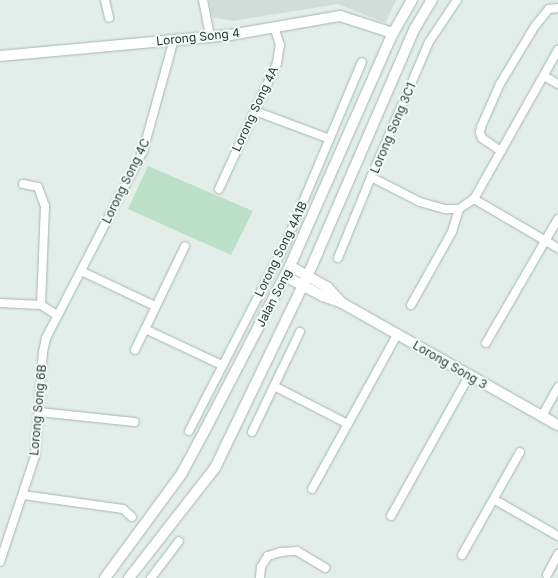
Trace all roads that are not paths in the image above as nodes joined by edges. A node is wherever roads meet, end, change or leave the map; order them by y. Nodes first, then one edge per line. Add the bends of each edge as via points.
1 (106, 0) edge
2 (203, 0) edge
3 (412, 0) edge
4 (432, 0) edge
5 (457, 0) edge
6 (558, 8) edge
7 (109, 18) dead end
8 (274, 26) junction
9 (393, 33) junction
10 (210, 36) junction
11 (174, 40) junction
12 (558, 50) edge
13 (0, 56) edge
14 (362, 62) dead end
15 (544, 76) junction
16 (558, 84) edge
17 (255, 111) junction
18 (330, 140) junction
19 (501, 151) junction
20 (371, 177) junction
21 (23, 184) dead end
22 (218, 189) dead end
23 (474, 199) junction
24 (458, 209) junction
25 (558, 219) edge
26 (546, 241) junction
27 (185, 246) dead end
28 (558, 248) edge
29 (338, 258) dead end
30 (290, 266) junction
31 (81, 272) junction
32 (285, 276) junction
33 (308, 276) junction
34 (303, 286) junction
35 (342, 302) junction
36 (0, 304) edge
37 (41, 305) junction
38 (411, 305) dead end
39 (155, 306) junction
40 (56, 315) junction
41 (145, 329) junction
42 (300, 332) dead end
43 (398, 334) junction
44 (486, 344) dead end
45 (135, 350) dead end
46 (222, 365) junction
47 (469, 376) junction
48 (274, 386) junction
49 (558, 387) edge
50 (39, 412) junction
51 (542, 416) junction
52 (134, 422) dead end
53 (348, 424) junction
54 (558, 425) edge
55 (190, 431) dead end
56 (252, 432) dead end
57 (520, 452) dead end
58 (312, 488) dead end
59 (23, 495) junction
60 (494, 500) junction
61 (391, 516) dead end
62 (132, 517) dead end
63 (558, 536) edge
64 (179, 541) dead end
65 (558, 554) edge
66 (462, 555) dead end
67 (0, 562) edge
68 (325, 568) dead end
69 (547, 575) dead end
70 (105, 578) edge
71 (129, 578) edge
72 (151, 578) edge
73 (260, 578) edge

1 - 7 street
2 - 10 street
3 - 9 main road, Jalan Song
4 - 33 main road, Jalan Song via 415,28
5 - 20 street, Lorong Song 3C1 via 429,42
6 - 19 street via 550,9 535,26 500,84 481,127 482,138
8 - 9 main road, Lorong Song 4 via 344,16
8 - 10 main road, Lorong Song 4
8 - 17 street, Lorong Song 4A via 280,52
9 - 30 main road, Jalan Song
10 - 11 main road, Lorong Song 4
11 - 13 main road, Lorong Song 4
11 - 31 street, Lorong Song 4C via 144,151
12 - 15 street
14 - 18 street, Lorong Song 4A1B
15 - 16 street
15 - 19 street
17 - 18 street
17 - 22 street, Lorong Song 4A
18 - 46 street, Lorong Song 4A1B via 287,240
19 - 23 street
20 - 24 street, Lorong Song 3C1 via 420,202
20 - 29 street
21 - 37 street via 38,187 45,206
23 - 24 street
23 - 26 street
24 - 38 street via 452,232
25 - 26 street
26 - 28 street
26 - 44 street
27 - 39 street
30 - 32 main road, Jalan Song
30 - 33 main road, Lorong Song 3
31 - 39 street
31 - 40 street, Lorong Song 4C
32 - 34 main road, Lorong Song 3
32 - 70 main road, Jalan Song via 182,473
33 - 34 main road, Jalan Song
33 - 35 main road, Lorong Song 3 via 328,287
34 - 35 main road, Lorong Song 3
34 - 71 main road, Jalan Song via 215,468
35 - 43 main road, Lorong Song 3
36 - 37 street
37 - 40 street
39 - 41 street
40 - 50 street, Lorong Song 6B via 43,352
41 - 45 street
41 - 46 street
42 - 48 street
43 - 47 main road, Lorong Song 3
43 - 53 street
46 - 55 street, Lorong Song 4A1B
47 - 51 main road, Lorong Song 3
47 - 61 street
48 - 53 street
48 - 56 street
49 - 51 street
50 - 52 street
50 - 59 street, Lorong Song 6B via 35,456
51 - 54 main road, Lorong Song 3
53 - 58 street
57 - 60 street
59 - 62 street via 123,509
59 - 67 street, Lorong Song 6B
60 - 63 street
60 - 66 street
64 - 72 street
65 - 69 street
68 - 73 street via 297,552 281,552 268,556 261,567

